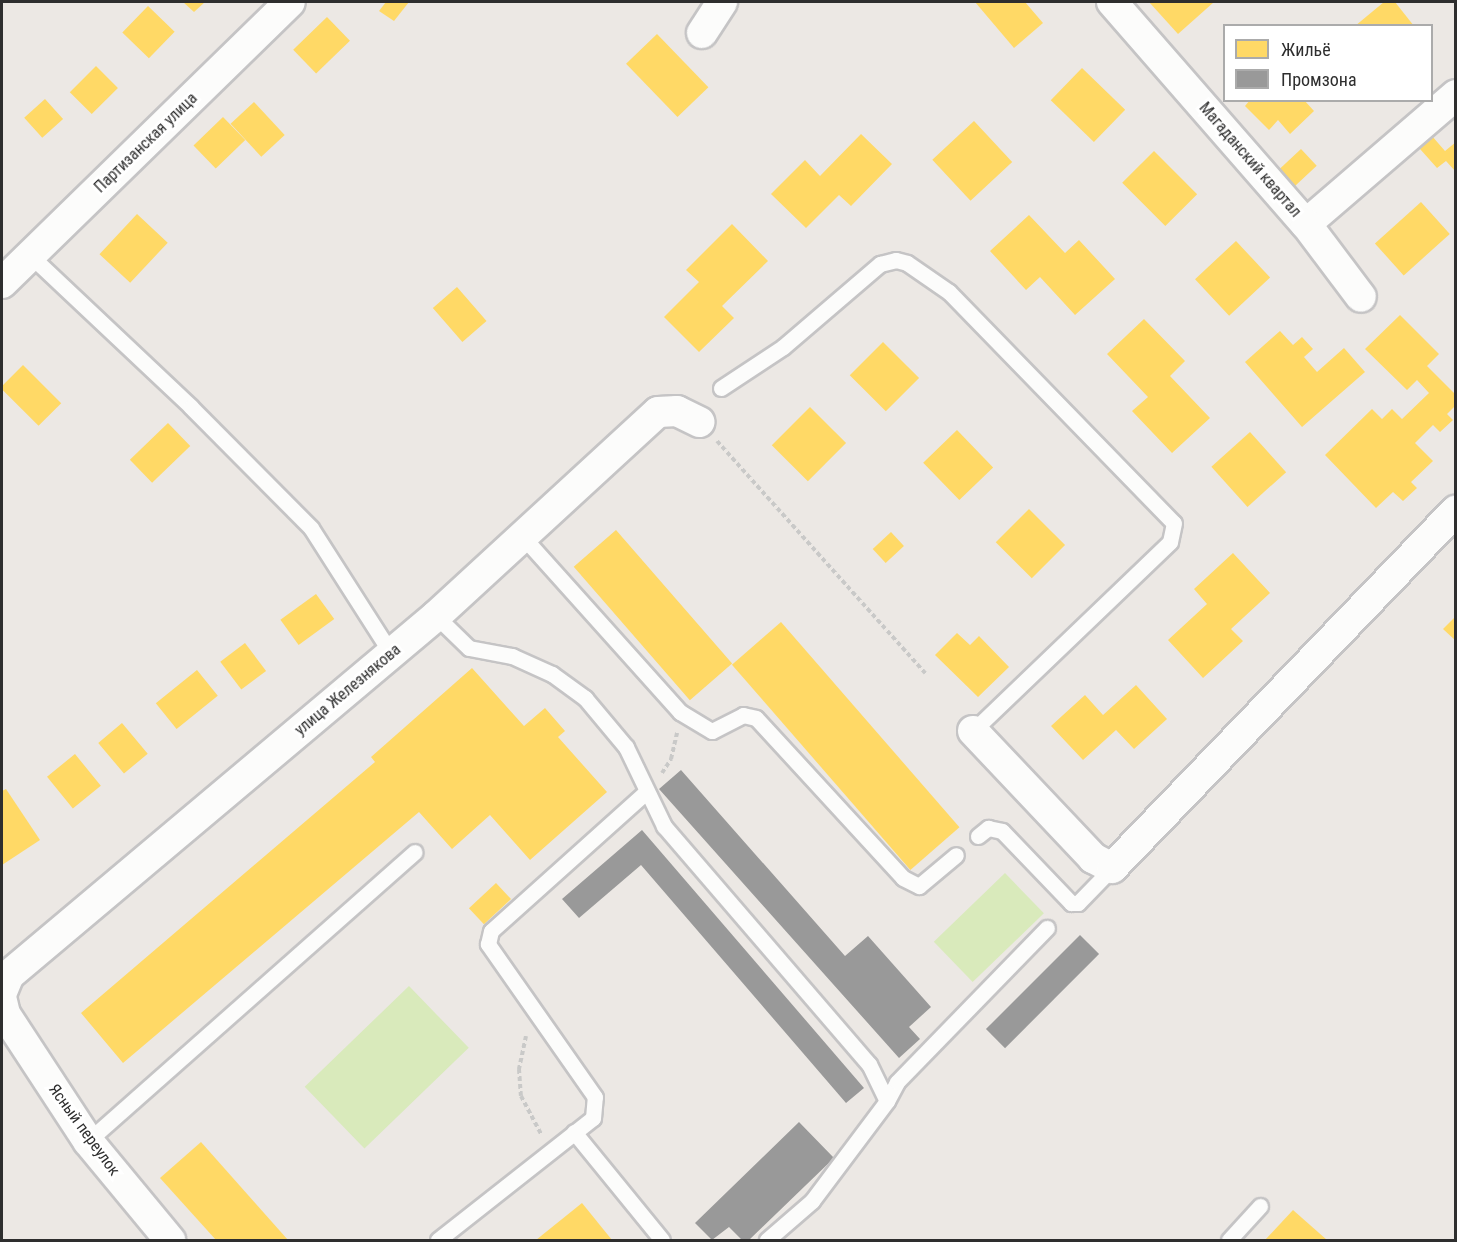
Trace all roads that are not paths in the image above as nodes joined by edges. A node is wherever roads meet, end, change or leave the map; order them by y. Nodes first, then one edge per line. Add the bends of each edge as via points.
1 (290, 2) edge
2 (722, 2) edge
3 (1112, 2) edge
4 (702, 33) dead end
5 (1455, 95) edge
6 (1306, 225) junction
7 (31, 256) junction
8 (2, 283) edge
9 (1361, 297) dead end
10 (721, 388) dead end
11 (700, 422) road end
12 (1455, 511) edge
13 (524, 538) junction
14 (436, 616) junction
15 (391, 653) junction
16 (973, 731) joint
17 (646, 792) junction
18 (978, 836) dead end
19 (415, 852) dead end
20 (956, 855) dead end
21 (1112, 868) junction
22 (1047, 928) dead end
23 (3, 1002) edge
24 (887, 1101) junction
25 (574, 1132) junction
26 (88, 1141) junction
27 (1260, 1206) dead end
28 (170, 1240) edge
29 (438, 1240) edge
30 (662, 1240) edge
31 (767, 1240) edge
32 (1229, 1240) edge

1 - 7 street, Партизанская улица
2 - 4 street
3 - 6 street, Магаданский квартал
5 - 6 street, Магаданский квартал
6 - 9 street
7 - 8 street, Партизанская улица
7 - 15 lane via 191,407 310,528
10 - 16 lane via 783,346 880,264 896,260 908,263 949,292 1174,522 1170,542
11 - 13 street, улица Железнякова via 678,411 658,412
12 - 21 street
13 - 14 street, улица Железнякова
13 - 20 lane via 692,723 712,731 747,714 756,718 913,885 926,882
14 - 15 street, улица Железнякова
14 - 17 lane via 470,648 512,656 552,674 585,698 626,747
15 - 23 street, улица Железнякова via 9,975
16 - 21 street via 1094,858
17 - 24 lane via 664,826 869,1064
17 - 25 lane via 491,931 488,944 595,1097 593,1118
18 - 21 lane via 988,828 1002,831 1071,903 1078,903
19 - 26 lane
22 - 24 lane via 897,1082
23 - 26 street, Ясный переулок
24 - 31 lane via 812,1201
25 - 29 lane
25 - 30 lane
26 - 28 street, Ясный переулок
27 - 32 lane

